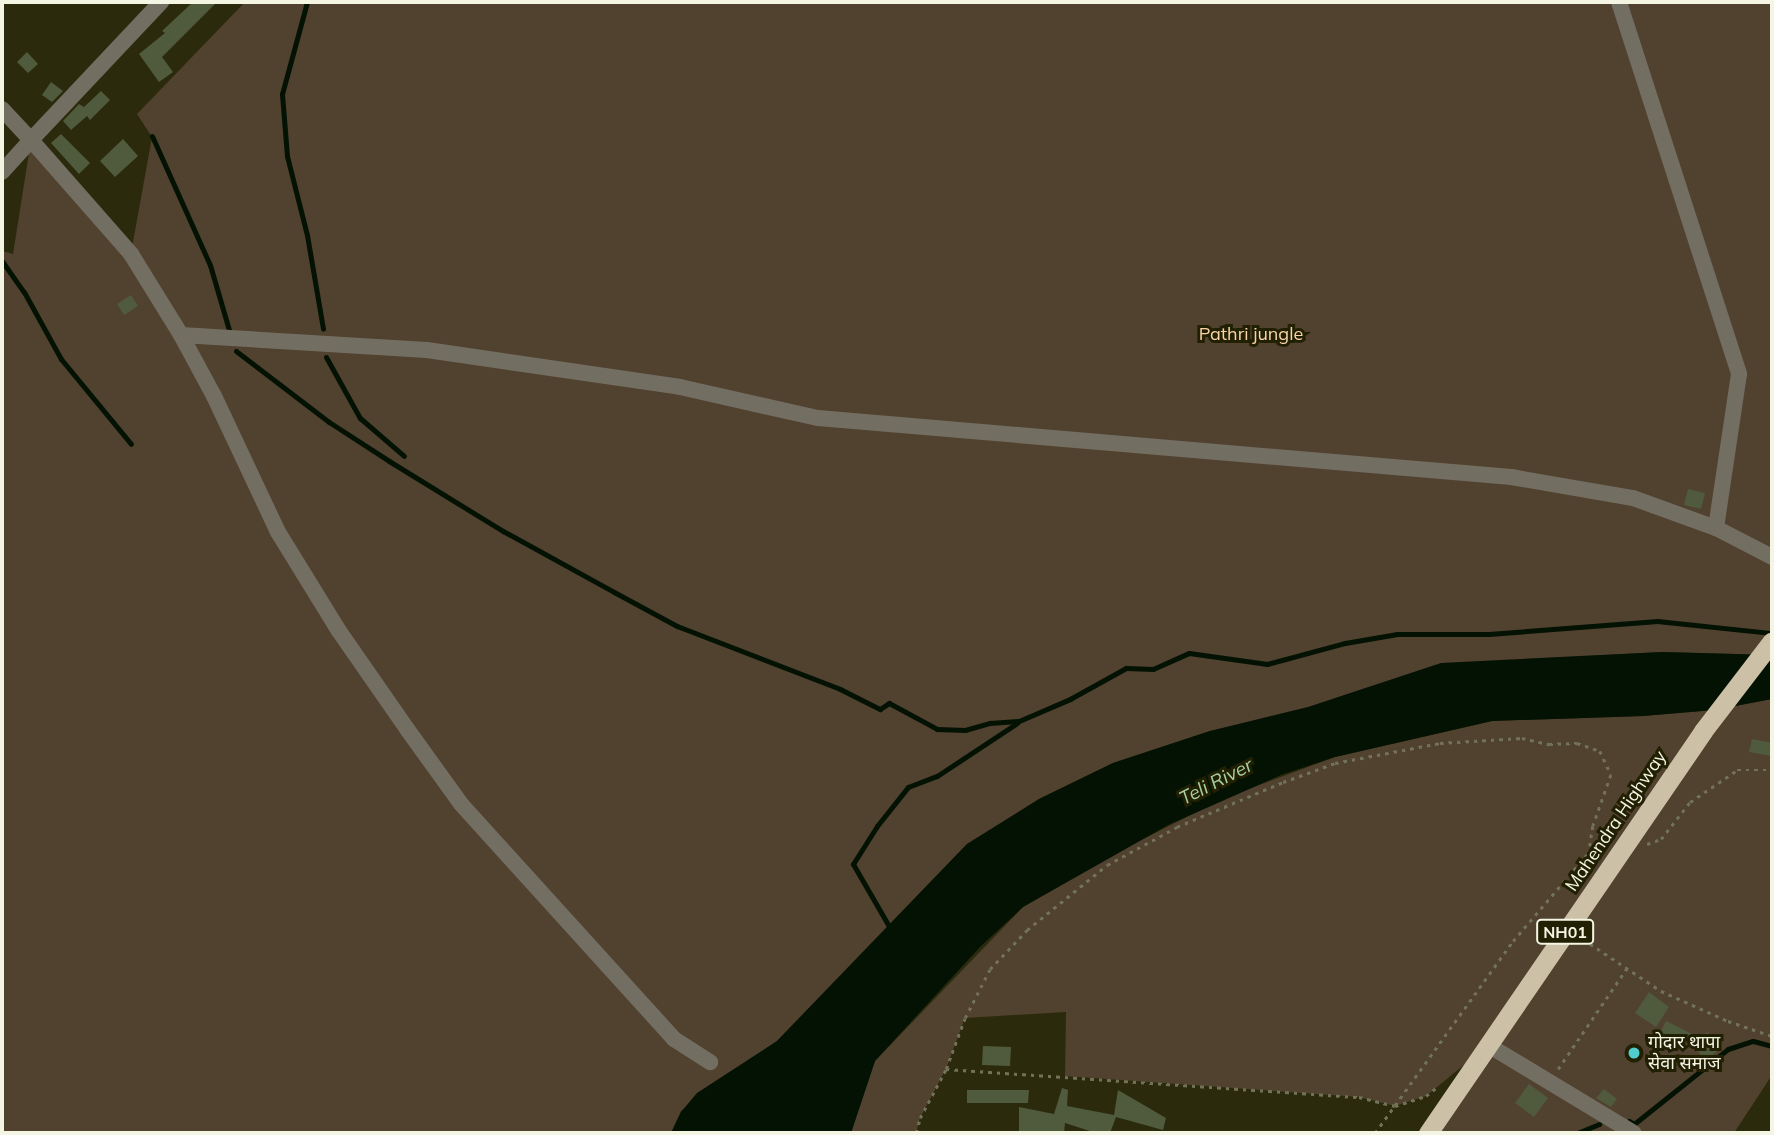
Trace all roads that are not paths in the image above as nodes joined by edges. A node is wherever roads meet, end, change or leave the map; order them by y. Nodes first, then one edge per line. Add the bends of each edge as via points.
1 (161, 2) edge
2 (1619, 2) edge
3 (2, 109) edge
4 (31, 140) junction
5 (2, 172) edge
6 (181, 335) junction
7 (1716, 528) junction
8 (1772, 557) edge
9 (1772, 641) edge
10 (1488, 1045) junction
11 (710, 1062) dead end
12 (1428, 1133) edge
13 (1634, 1133) edge

1 - 4 street
2 - 7 street via 1739,374
3 - 4 street
4 - 5 street
4 - 6 street via 131,254
6 - 7 street via 427,350 680,387 818,418 1511,477 1633,498
6 - 11 street via 278,531 339,631 422,751 461,804 674,1039
7 - 8 street
9 - 10 highway, Mahendra Highway / NH01 via 1703,731
10 - 12 highway, Mahendra Highway / NH01
10 - 13 street

